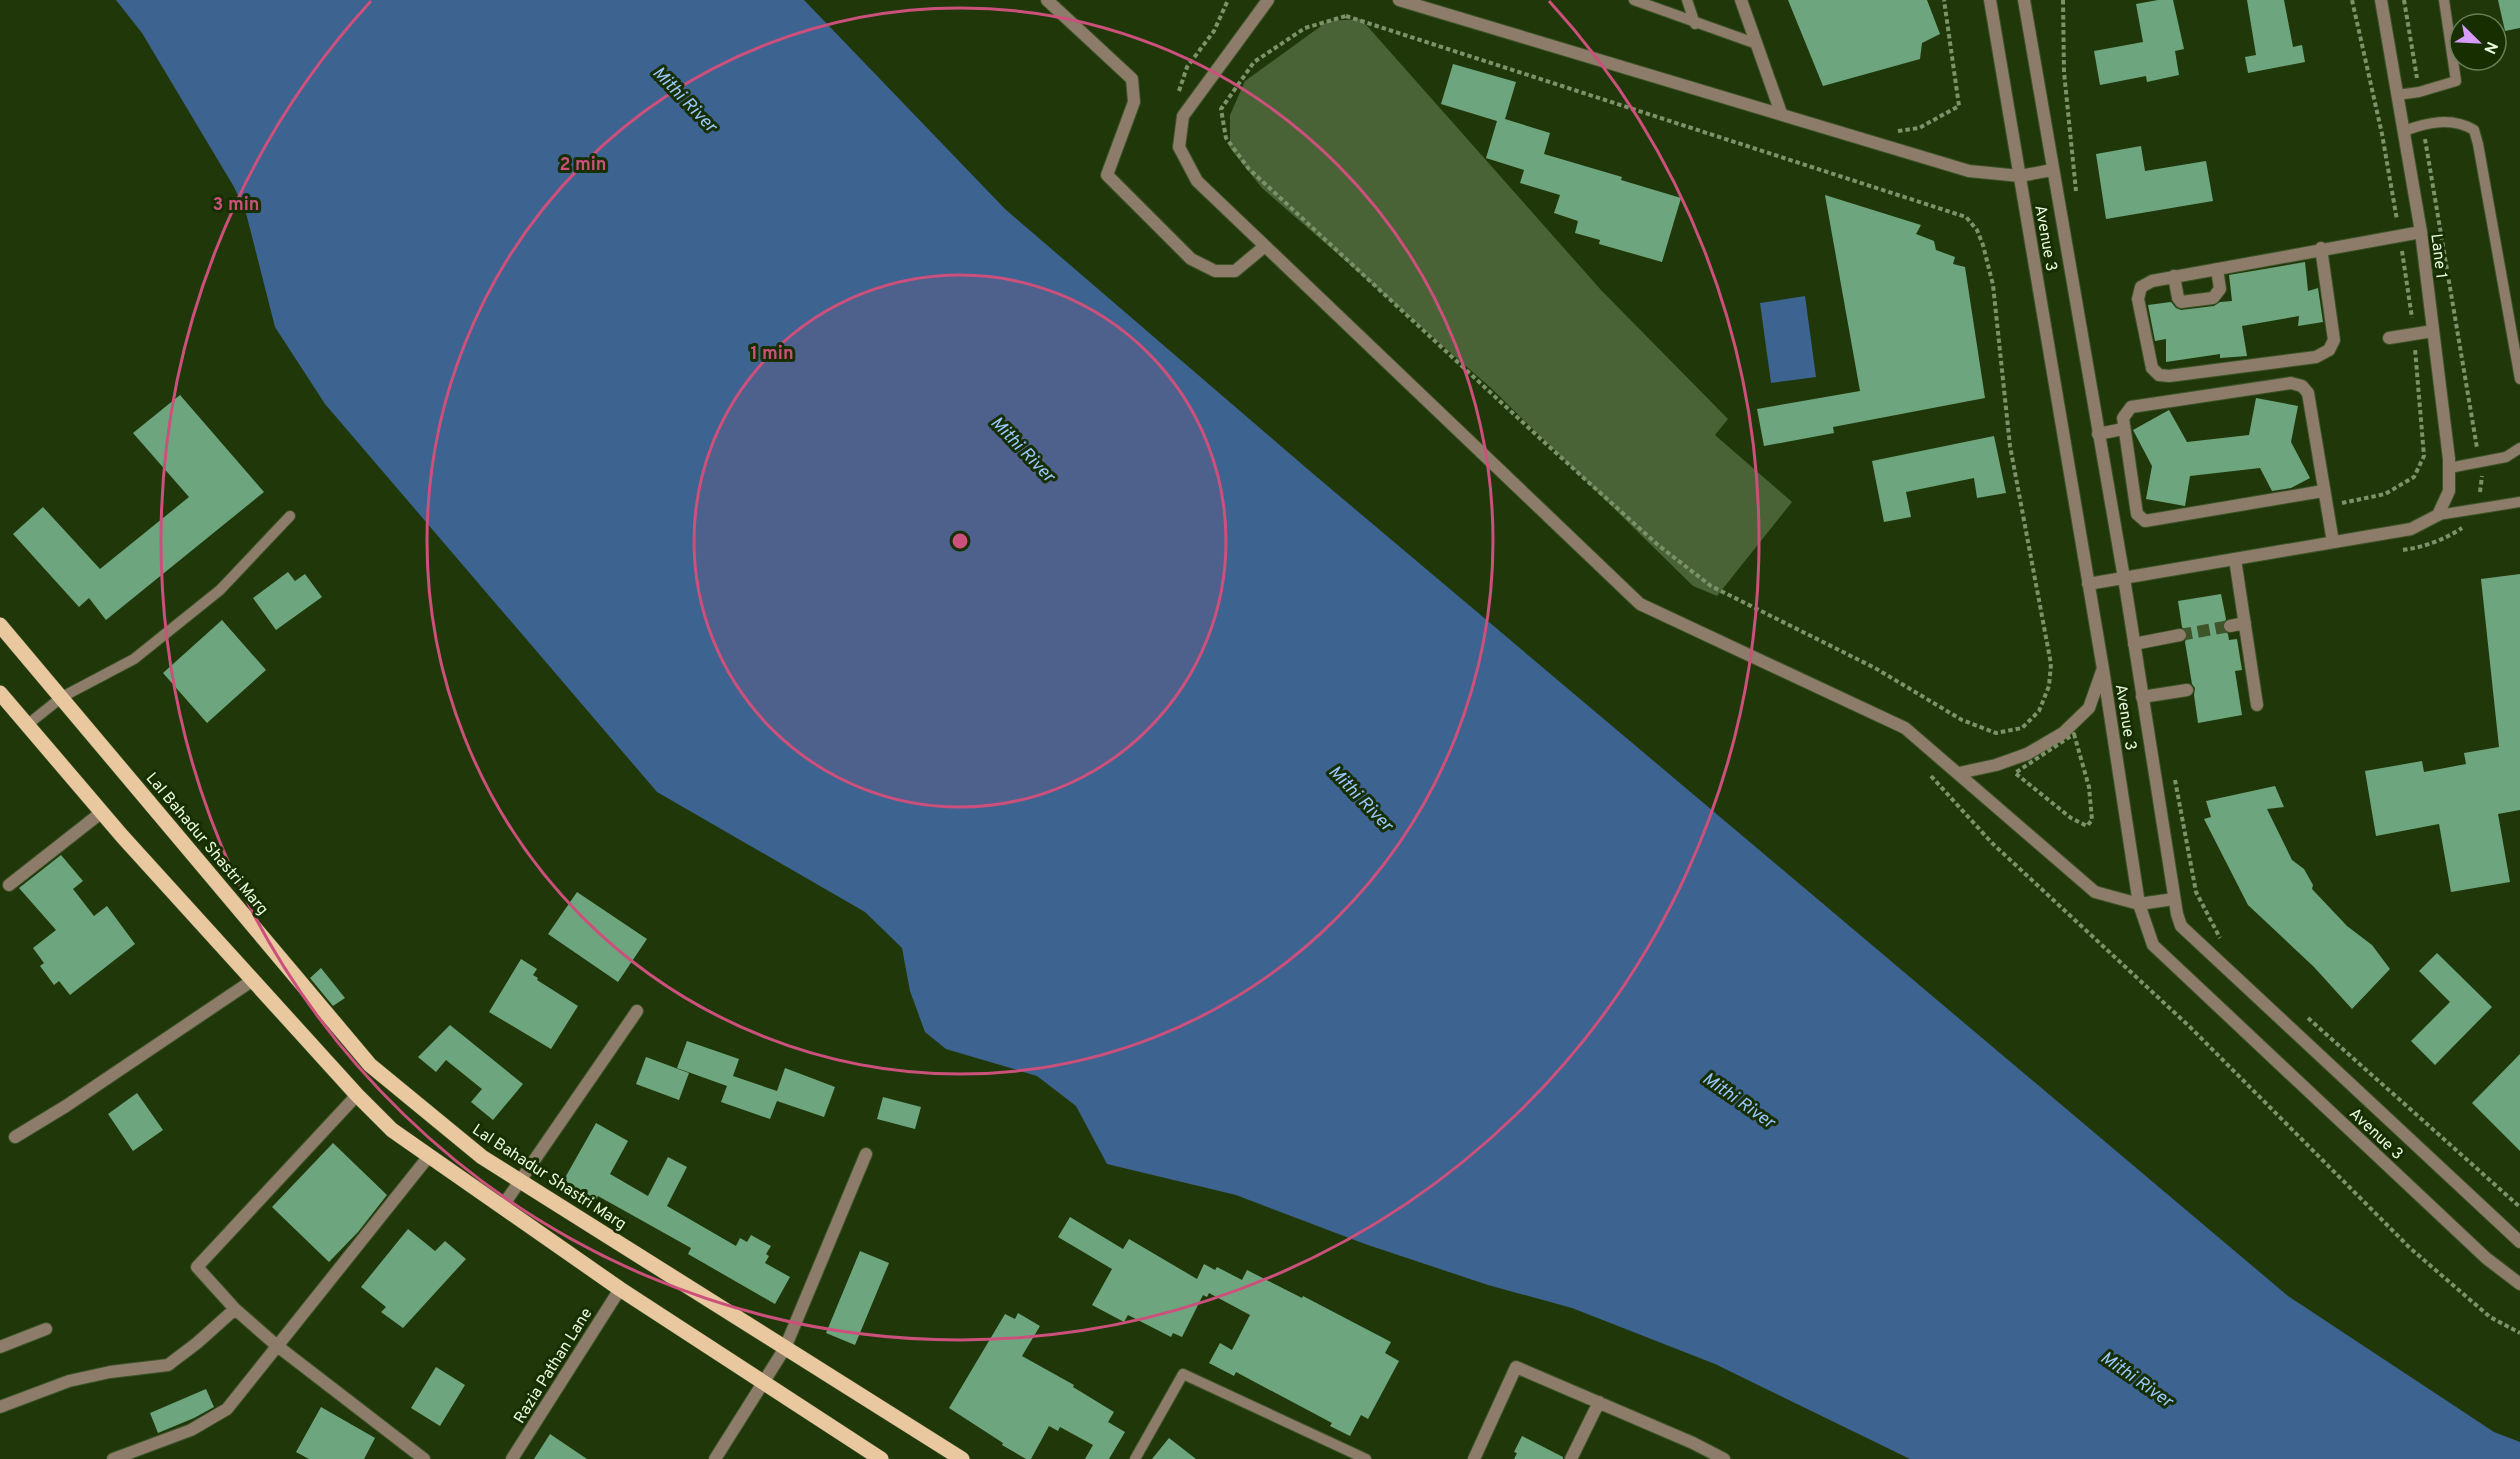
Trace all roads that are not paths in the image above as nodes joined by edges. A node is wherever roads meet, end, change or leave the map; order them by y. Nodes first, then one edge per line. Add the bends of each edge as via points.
1 (1047, 0) edge
2 (1268, 0) edge
3 (1399, 0) edge
4 (1634, 0) edge
5 (1687, 0) edge
6 (1741, 0) edge
7 (1990, 0) edge
8 (2024, 0) edge
9 (2381, 0) edge
10 (2444, 0) edge
11 (1695, 24) junction
12 (1756, 44) junction
13 (2397, 95) junction
14 (1781, 113) junction
15 (2404, 130) junction
16 (2052, 170) junction
17 (2020, 176) junction
18 (2421, 232) junction
19 (1265, 246) junction
20 (2321, 248) junction
21 (2217, 268) junction
22 (2174, 276) junction
23 (2433, 331) junction
24 (2389, 338) dead end
25 (2520, 379) edge
26 (2123, 429) junction
27 (2098, 434) junction
28 (2520, 448) edge
29 (2449, 468) junction
30 (2323, 491) junction
31 (2520, 502) edge
32 (2438, 515) junction
33 (290, 516) dead end
34 (2333, 542) junction
35 (2235, 559) junction
36 (2124, 578) junction
37 (2088, 584) junction
38 (2245, 623) junction
39 (0, 625) edge
40 (2230, 626) tunnel mouth
41 (2180, 635) tunnel mouth
42 (2134, 644) junction
43 (2103, 669) junction
44 (2187, 690) dead end
45 (0, 693) edge
46 (62, 697) junction
47 (2142, 697) junction
48 (2257, 705) dead end
49 (27, 725) junction
50 (1959, 773) junction
51 (102, 812) junction
52 (9, 885) dead end
53 (2174, 899) junction
54 (2139, 904) junction
55 (253, 980) junction
56 (637, 1011) dead end
57 (357, 1095) junction
58 (15, 1137) dead end
59 (866, 1154) dead end
60 (429, 1156) junction
61 (518, 1180) junction
62 (502, 1207) junction
63 (2520, 1242) edge
64 (2520, 1284) edge
65 (620, 1289) junction
66 (235, 1309) junction
67 (46, 1329) dead end
68 (276, 1345) junction
69 (0, 1347) edge
70 (785, 1348) junction
71 (762, 1382) junction
72 (1599, 1402) junction
73 (0, 1407) edge
74 (113, 1459) edge
75 (424, 1459) edge
76 (512, 1459) edge
77 (715, 1459) edge
78 (881, 1459) edge
79 (962, 1459) edge
80 (1135, 1459) edge
81 (1366, 1459) edge
82 (1474, 1459) edge
83 (1571, 1459) edge
84 (1724, 1459) edge

1 - 19 street via 1132,79 1134,102 1107,175 1191,259 1215,271 1234,271
2 - 19 street via 1183,117 1179,147 1197,181
3 - 14 street
4 - 11 lane
5 - 11 lane
6 - 12 street
7 - 17 street, Avenue 3
8 - 16 street, Avenue 3
9 - 13 street, Lane 1
10 - 13 lane via 2456,81
11 - 12 lane
12 - 14 street
13 - 15 street, Lane 1
14 - 17 street via 1969,171
15 - 18 street, Lane 1
15 - 25 lane via 2446,121 2474,130
16 - 17 street
16 - 27 street, Avenue 3
17 - 37 street, Avenue 3
18 - 20 street
18 - 23 street, Lane 1
19 - 50 street via 1640,604 1905,728
20 - 21 street
20 - 22 street via 2334,340 2328,350 2316,357 2159,375 2152,368 2138,299 2142,287
21 - 22 street
21 - 22 street via 2220,289 2213,298 2181,302
23 - 24 street
23 - 29 street, Lane 1
26 - 27 street
26 - 30 street via 2137,514 2145,521
26 - 30 street via 2122,418 2131,407 2291,383 2302,386 2308,393
27 - 36 street, Avenue 3
28 - 29 lane via 2506,457
29 - 32 street, Lane 1 via 2449,491
30 - 34 street
31 - 32 lane
32 - 34 street via 2411,529
33 - 46 lane via 220,590 143,652
34 - 35 street
35 - 36 street
35 - 38 street
36 - 37 street
36 - 42 street, Avenue 3
37 - 43 street, Avenue 3
38 - 40 street
38 - 48 street
39 - 46 main road, Lal Bahadur Shastri Marg
41 - 42 street
42 - 47 street, Avenue 3
43 - 50 street via 2089,708 2062,733 2027,754
43 - 54 street, Avenue 3
44 - 47 street
45 - 49 main road
46 - 49 lane
46 - 61 main road, Lal Bahadur Shastri Marg via 370,1065 483,1157
47 - 53 street, Avenue 3
49 - 51 main road
50 - 54 street via 2094,892
51 - 52 street
51 - 55 main road
53 - 54 street
53 - 63 street, Avenue 3 via 2181,926 2190,936
54 - 64 street, Avenue 3 via 2153,945 2486,1258
55 - 57 main road
55 - 58 street
56 - 61 street
57 - 60 main road via 392,1130
57 - 66 street via 197,1267
59 - 70 street
60 - 62 main road
60 - 68 street
61 - 62 street
61 - 70 main road, Lal Bahadur Shastri Marg
62 - 65 main road
65 - 71 main road
65 - 76 street, Razia Pathan Lane
66 - 68 street
66 - 73 street via 168,1365 69,1381
67 - 69 street
68 - 74 street via 227,1409 191,1430
68 - 75 street
70 - 71 street
70 - 79 main road, Lal Bahadur Shastri Marg
71 - 77 street
71 - 78 main road
72 - 82 street via 1515,1367
72 - 83 street
72 - 84 street
80 - 81 lane via 1183,1374

